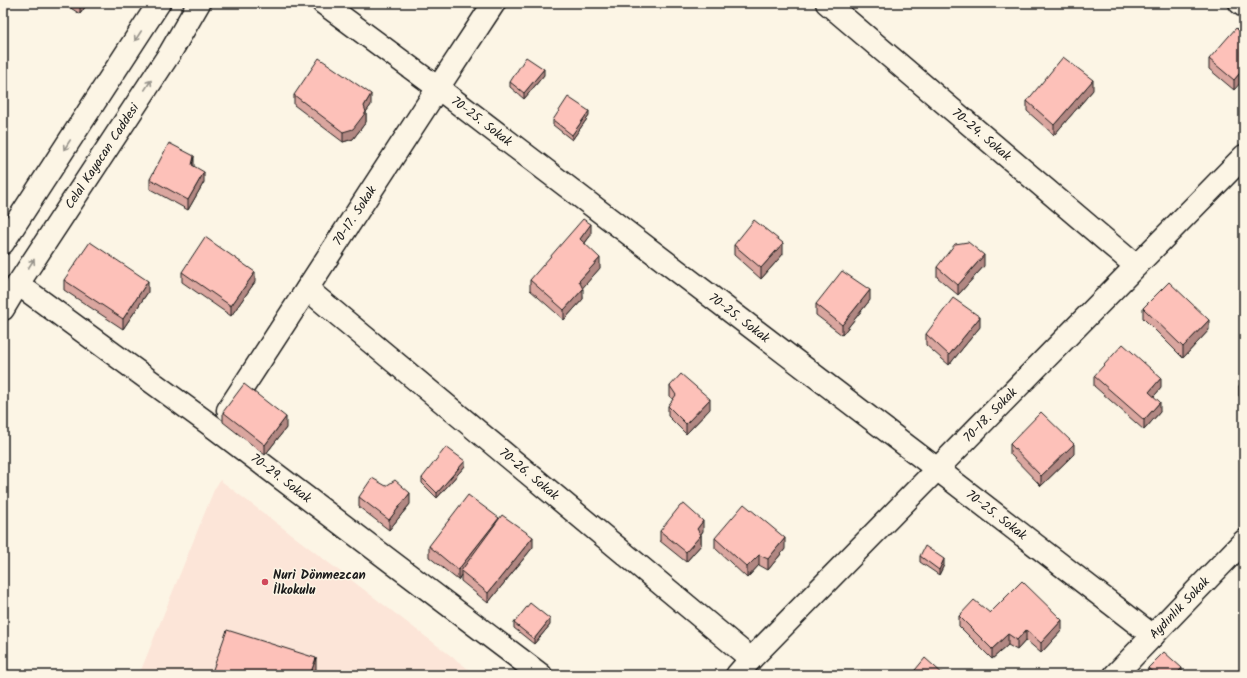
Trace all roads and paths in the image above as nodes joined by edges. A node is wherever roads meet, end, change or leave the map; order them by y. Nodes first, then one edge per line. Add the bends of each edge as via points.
1 (159, 3) edge
2 (199, 3) edge
3 (323, 3) edge
4 (494, 3) edge
5 (827, 3) edge
6 (1240, 3) edge
7 (1244, 6) edge
8 (438, 88) junction
9 (1244, 156) edge
10 (3, 243) edge
11 (1136, 266) junction
12 (18, 284) junction
13 (307, 289) junction
14 (3, 309) edge
15 (216, 429) junction
16 (937, 468) junction
17 (1244, 541) edge
18 (1153, 636) junction
19 (744, 667) edge
20 (541, 675) edge
21 (1115, 675) edge

1 -> 10 street
12 -> 2 street, Celal Kayacan Caddesi via 170,53
3 - 8 street, 70-25. Sokak
4 - 8 street, 70-17. Sokak
5 - 11 street, 70-24. Sokak
6 - 7 street
8 - 13 street, 70-17. Sokak
8 - 16 street, 70-25. Sokak
9 - 11 street, 70-18. Sokak
11 - 16 street, 70-18. Sokak
12 - 14 street, Celal Kayacan Caddesi
12 - 15 street, 70-29. Sokak
13 - 15 street, 70-17. Sokak
13 - 19 street, 70-26. Sokak
15 - 20 street, 70-29. Sokak
16 - 18 street, 70-25. Sokak
16 - 19 street, 70-18. Sokak
17 - 18 street, Aydınlık Sokak
18 - 21 street, Aydınlık Sokak

